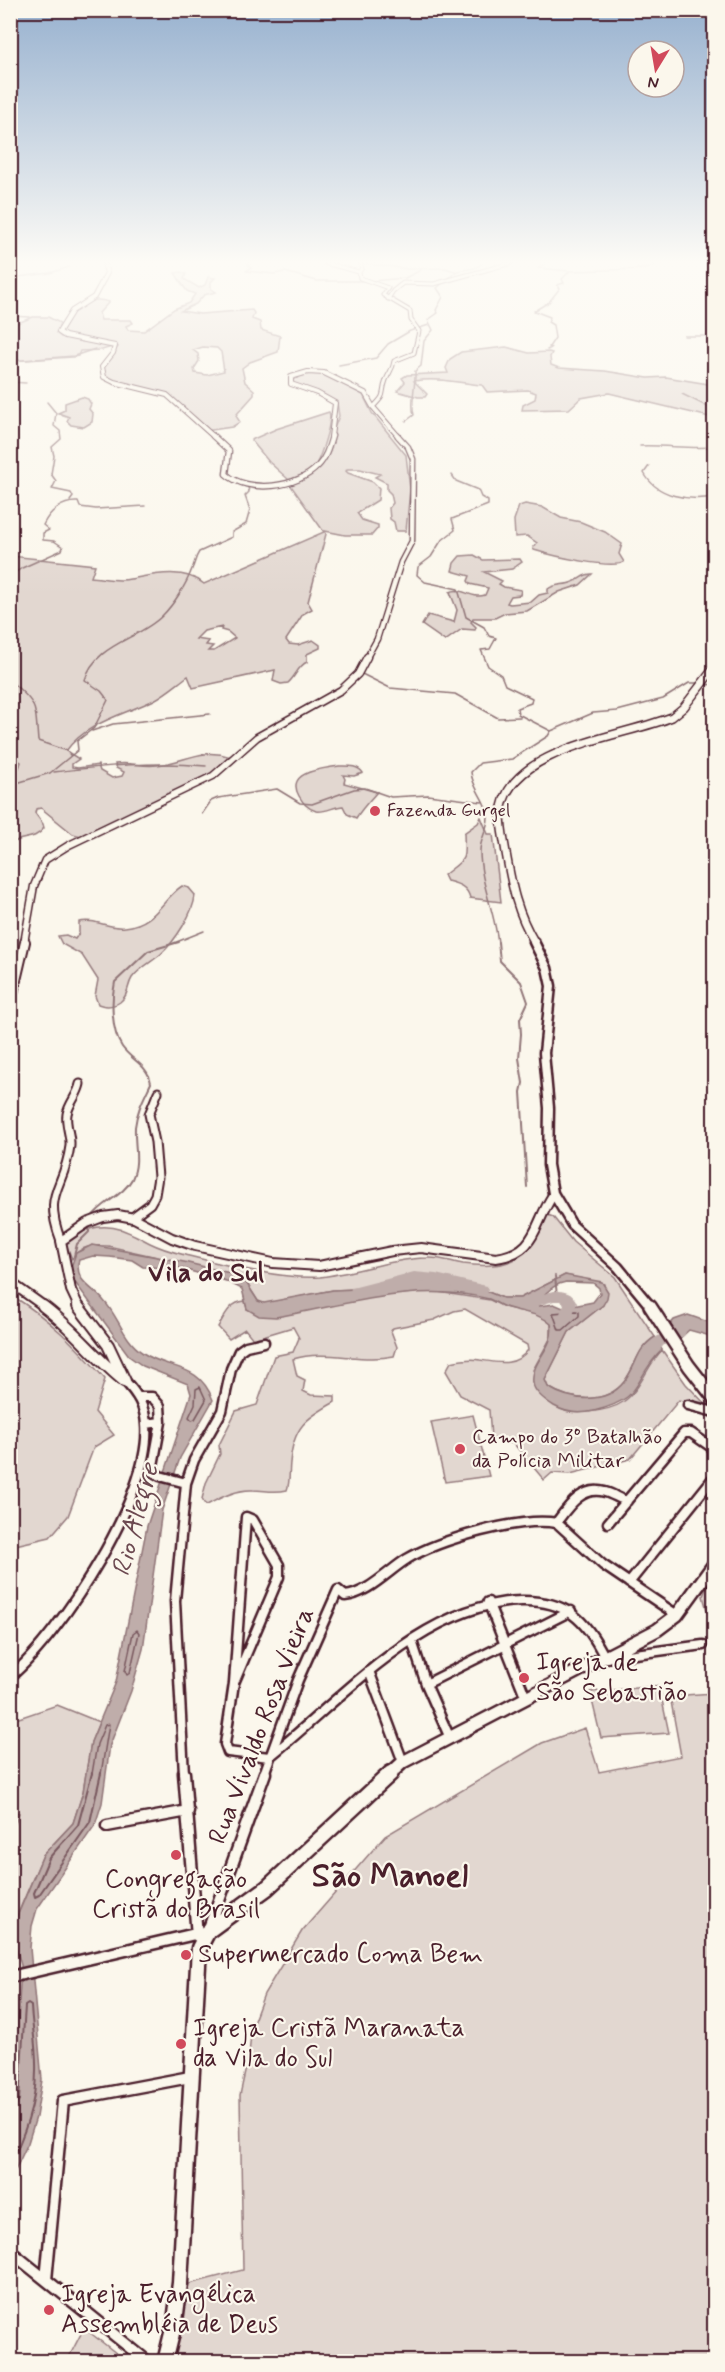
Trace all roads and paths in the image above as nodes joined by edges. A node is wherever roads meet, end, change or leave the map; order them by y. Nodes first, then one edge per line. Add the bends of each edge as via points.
1 (102, 374) edge
2 (304, 374) edge
3 (326, 374) edge
4 (390, 374) edge
5 (373, 407) junction
6 (714, 668) edge
7 (10, 1006) edge
8 (10, 1044) edge
9 (80, 1084) dead end
10 (10, 1089) edge
11 (158, 1092) dead end
12 (553, 1195) junction
13 (131, 1218) junction
14 (61, 1241) junction
15 (10, 1282) edge
16 (264, 1342) dead end
17 (124, 1381) junction
18 (140, 1397) junction
19 (714, 1398) edge
20 (688, 1405) dead end
21 (714, 1412) edge
22 (161, 1422) junction
23 (146, 1425) junction
24 (714, 1449) edge
25 (714, 1477) edge
26 (182, 1482) junction
27 (627, 1501) junction
28 (556, 1523) junction
29 (608, 1523) dead end
30 (714, 1564) edge
31 (629, 1583) junction
32 (488, 1602) junction
33 (571, 1611) junction
34 (677, 1615) junction
35 (412, 1641) junction
36 (503, 1645) junction
37 (703, 1645) dead end
38 (605, 1658) junction
39 (369, 1671) junction
40 (10, 1677) edge
41 (234, 1683) junction
42 (426, 1684) junction
43 (526, 1698) junction
44 (449, 1736) junction
45 (269, 1758) junction
46 (403, 1762) junction
47 (188, 1811) junction
48 (107, 1826) dead end
49 (202, 1932) junction
50 (15, 1976) edge
51 (190, 2077) junction
52 (10, 2251) edge
53 (46, 2280) junction
54 (148, 2361) edge
55 (165, 2361) edge

1 - 2 street via 114,382 160,392 182,406 229,451 226,474 232,480 259,486 297,479 315,470 329,450 336,404 289,381
3 - 5 street via 365,393
4 - 5 street via 384,396
5 - 7 street via 413,459 413,518 412,541 400,562 377,639 363,665 341,690 257,737 222,770 45,860 34,886
6 - 12 main road via 672,717 543,759 520,774 505,792 501,815 517,908 550,977 552,994 543,1042 549,1115 547,1158
8 - 10 street
9 - 14 street via 68,1110 70,1144 50,1209
11 - 13 street via 149,1114 158,1177 155,1195 150,1204
12 - 13 street via 543,1207 531,1241 524,1248 488,1258 414,1248 327,1265 296,1265 179,1241
12 - 19 main road via 579,1233 638,1288 678,1353
13 - 14 street via 101,1218
14 - 17 street via 78,1306 108,1344
15 - 17 street via 66,1323
16 - 26 street via 239,1351 222,1411
17 - 18 street
18 - 22 street via 159,1400
18 - 23 street
20 - 21 street
22 - 23 street
22 - 26 street via 151,1466 154,1473
23 - 40 street via 143,1458 118,1528 91,1576
24 - 27 street via 688,1432 673,1444
25 - 31 street
26 - 47 street via 175,1601
27 - 28 street via 603,1491 591,1491 573,1502
27 - 29 street
28 - 31 street via 578,1545
28 - 45 street, Rua Vivaldo Rosa Vieira via 518,1524 443,1543 413,1557 355,1595 345,1596 338,1590
30 - 34 main road
31 - 34 street
32 - 33 street via 524,1599
32 - 35 street via 453,1616
32 - 36 street
33 - 36 street
33 - 38 street via 585,1624
34 - 38 main road
35 - 39 street
35 - 42 street
36 - 42 street
36 - 43 street
37 - 38 street
38 - 43 main road
39 - 45 street
39 - 46 street
41 - 41 street via 246,1517 253,1520 280,1572
41 - 45 street via 225,1748 232,1753
42 - 44 street
43 - 44 main road
44 - 46 main road
45 - 49 street, Rua Vivaldo Rosa Vieira
46 - 49 main road via 267,1888
47 - 48 street
47 - 49 street
49 - 50 street
49 - 51 main road
51 - 53 street via 63,2101
51 - 55 main road via 181,2272 176,2321
52 - 53 street
53 - 54 street

